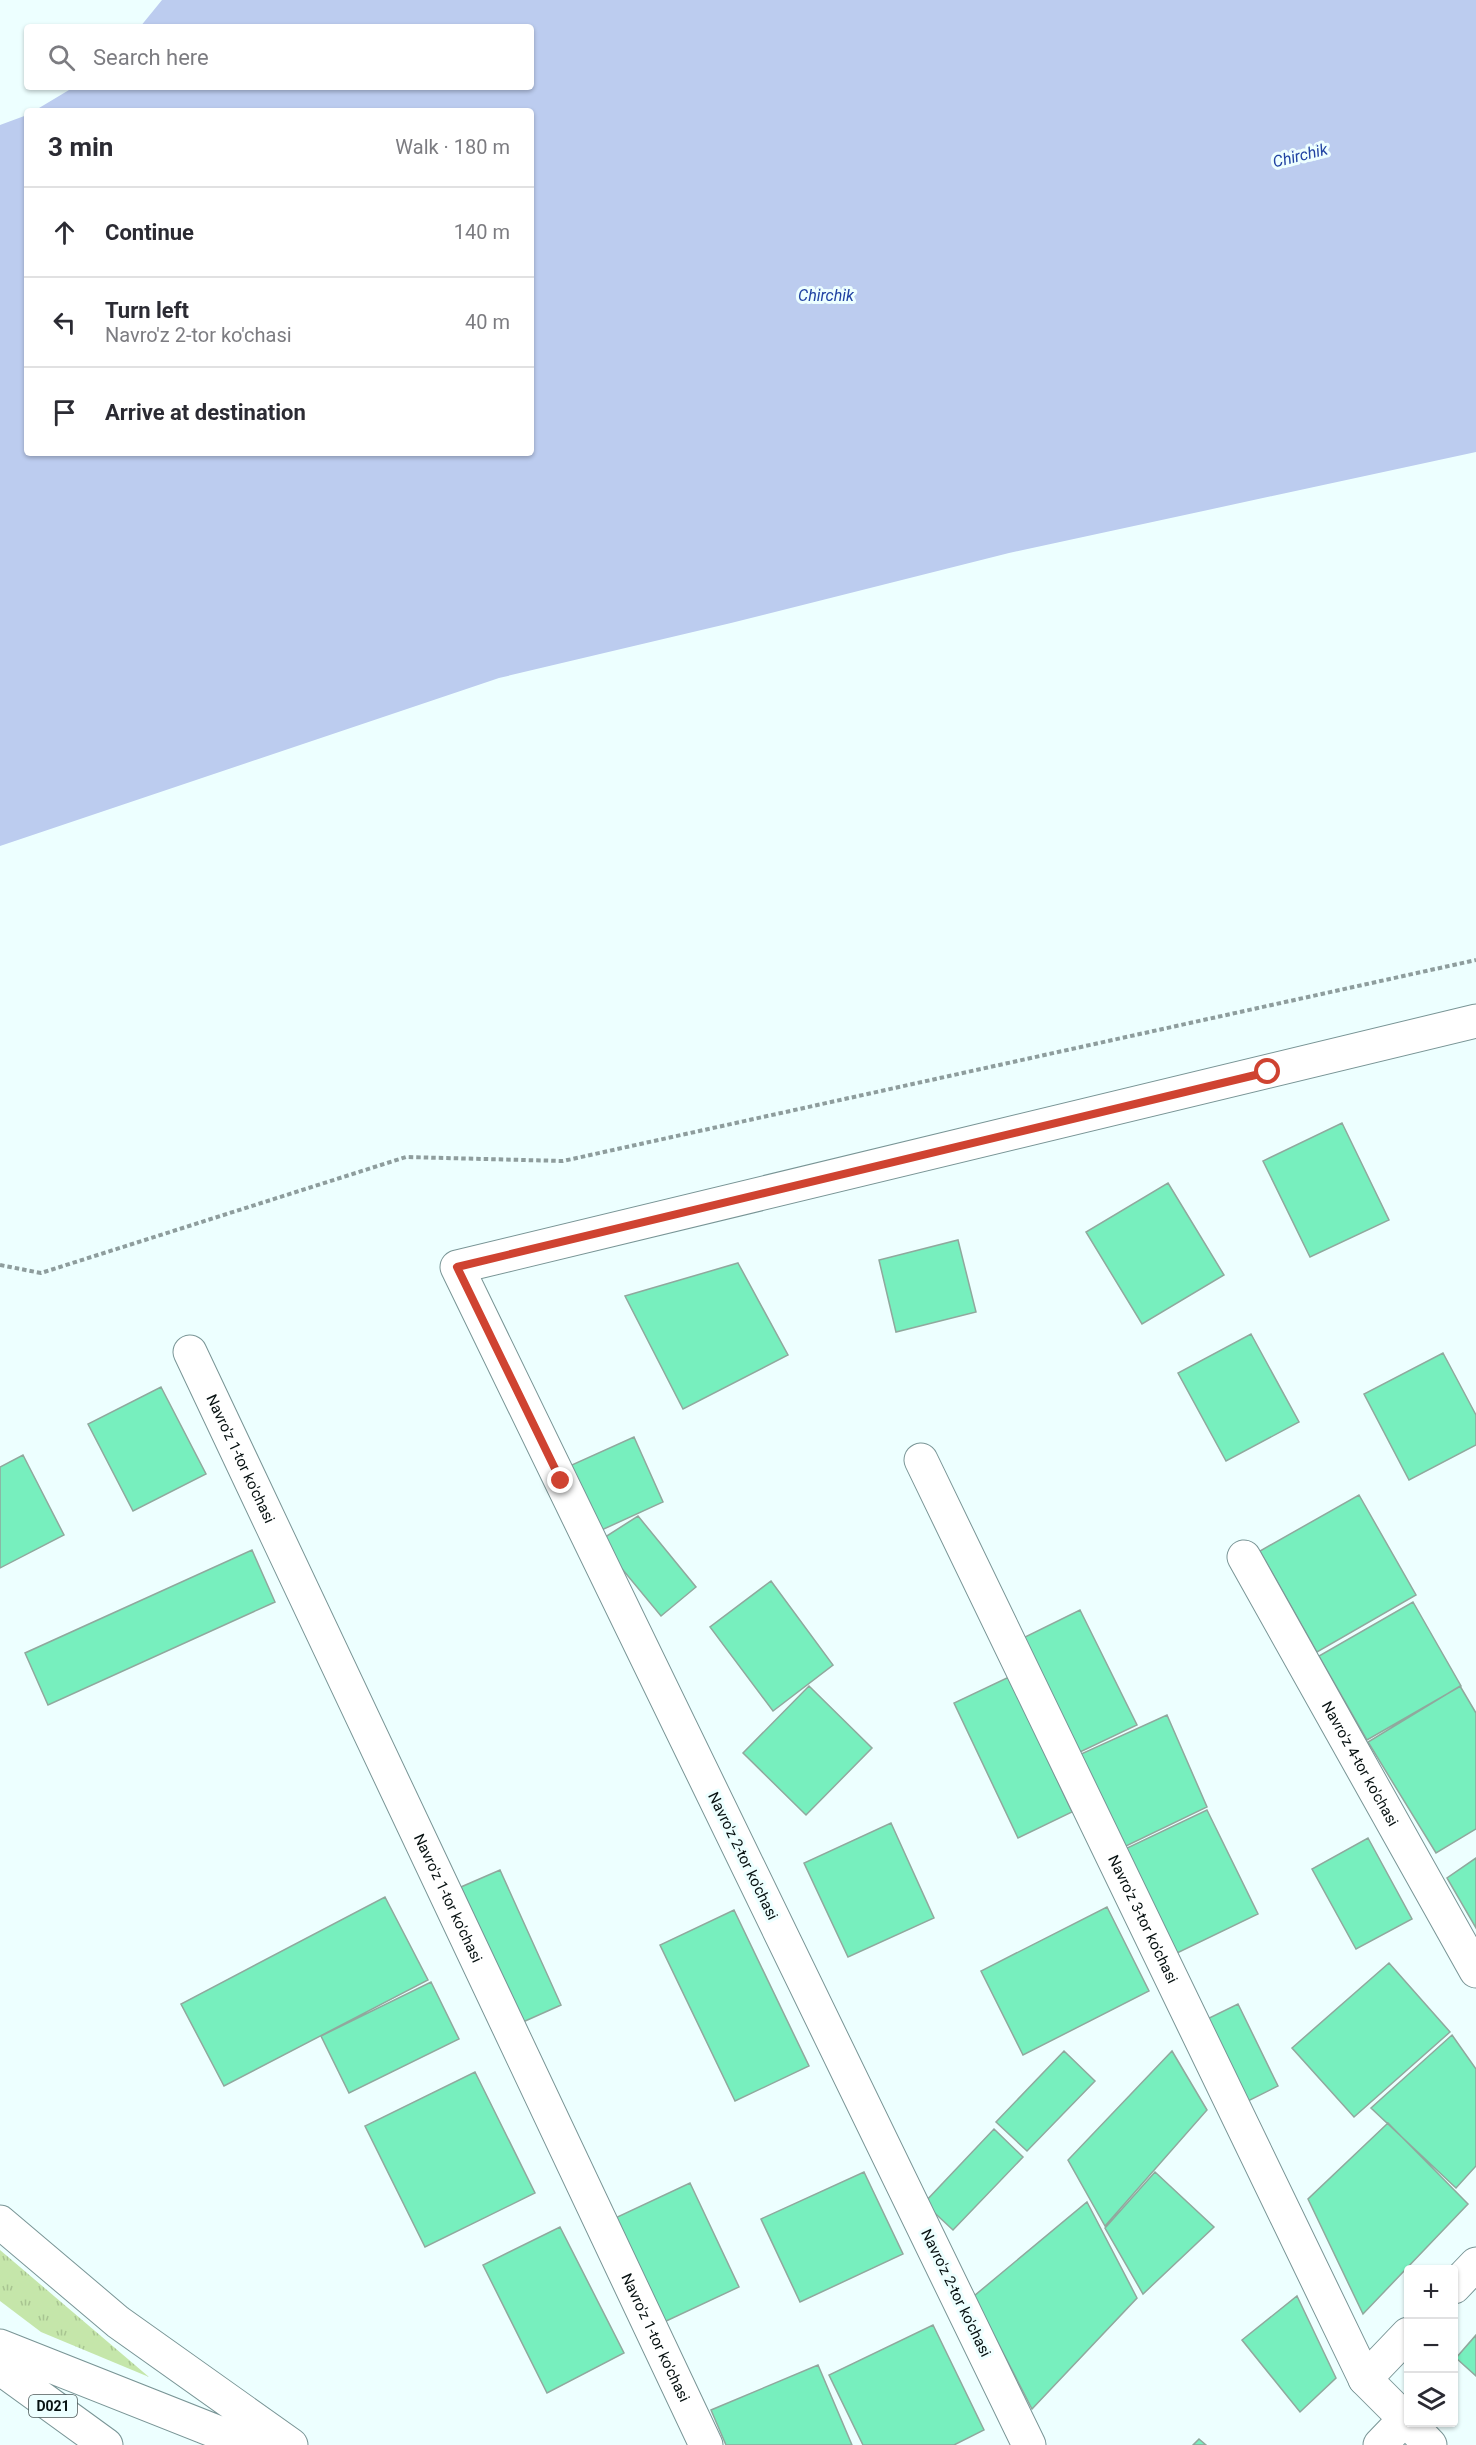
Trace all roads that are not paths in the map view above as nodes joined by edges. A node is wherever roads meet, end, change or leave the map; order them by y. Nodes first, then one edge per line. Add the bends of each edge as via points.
1 (1476, 1021) edge
2 (190, 1352) dead end
3 (921, 1460) dead end
4 (1244, 1557) dead end
5 (1476, 1971) edge
6 (0, 2222) edge
7 (1476, 2264) edge
8 (1458, 2283) edge
9 (1404, 2338) edge
10 (0, 2346) edge
11 (0, 2368) edge
12 (1365, 2379) junction
13 (1404, 2418) edge
14 (1404, 2420) edge
15 (1413, 2427) edge
16 (106, 2445) edge
17 (250, 2445) edge
18 (291, 2445) edge
19 (706, 2445) edge
20 (1029, 2445) edge
21 (1380, 2445) edge
22 (1430, 2445) edge

1 - 20 main road, Navro'z 2-tor ko'chasi via 457,1267
2 - 19 main road, Navro'z 1-tor ko'chasi
3 - 12 main road, Navro'z 3-tor ko'chasi
4 - 5 main road, Navro'z 4-tor ko'chasi
6 - 18 main road via 118,2322
7 - 8 main road
9 - 12 main road
10 - 17 main road
11 - 16 main road, D021
12 - 13 main road, Navro'z 3-tor ko'chasi
14 - 21 main road
15 - 22 main road

